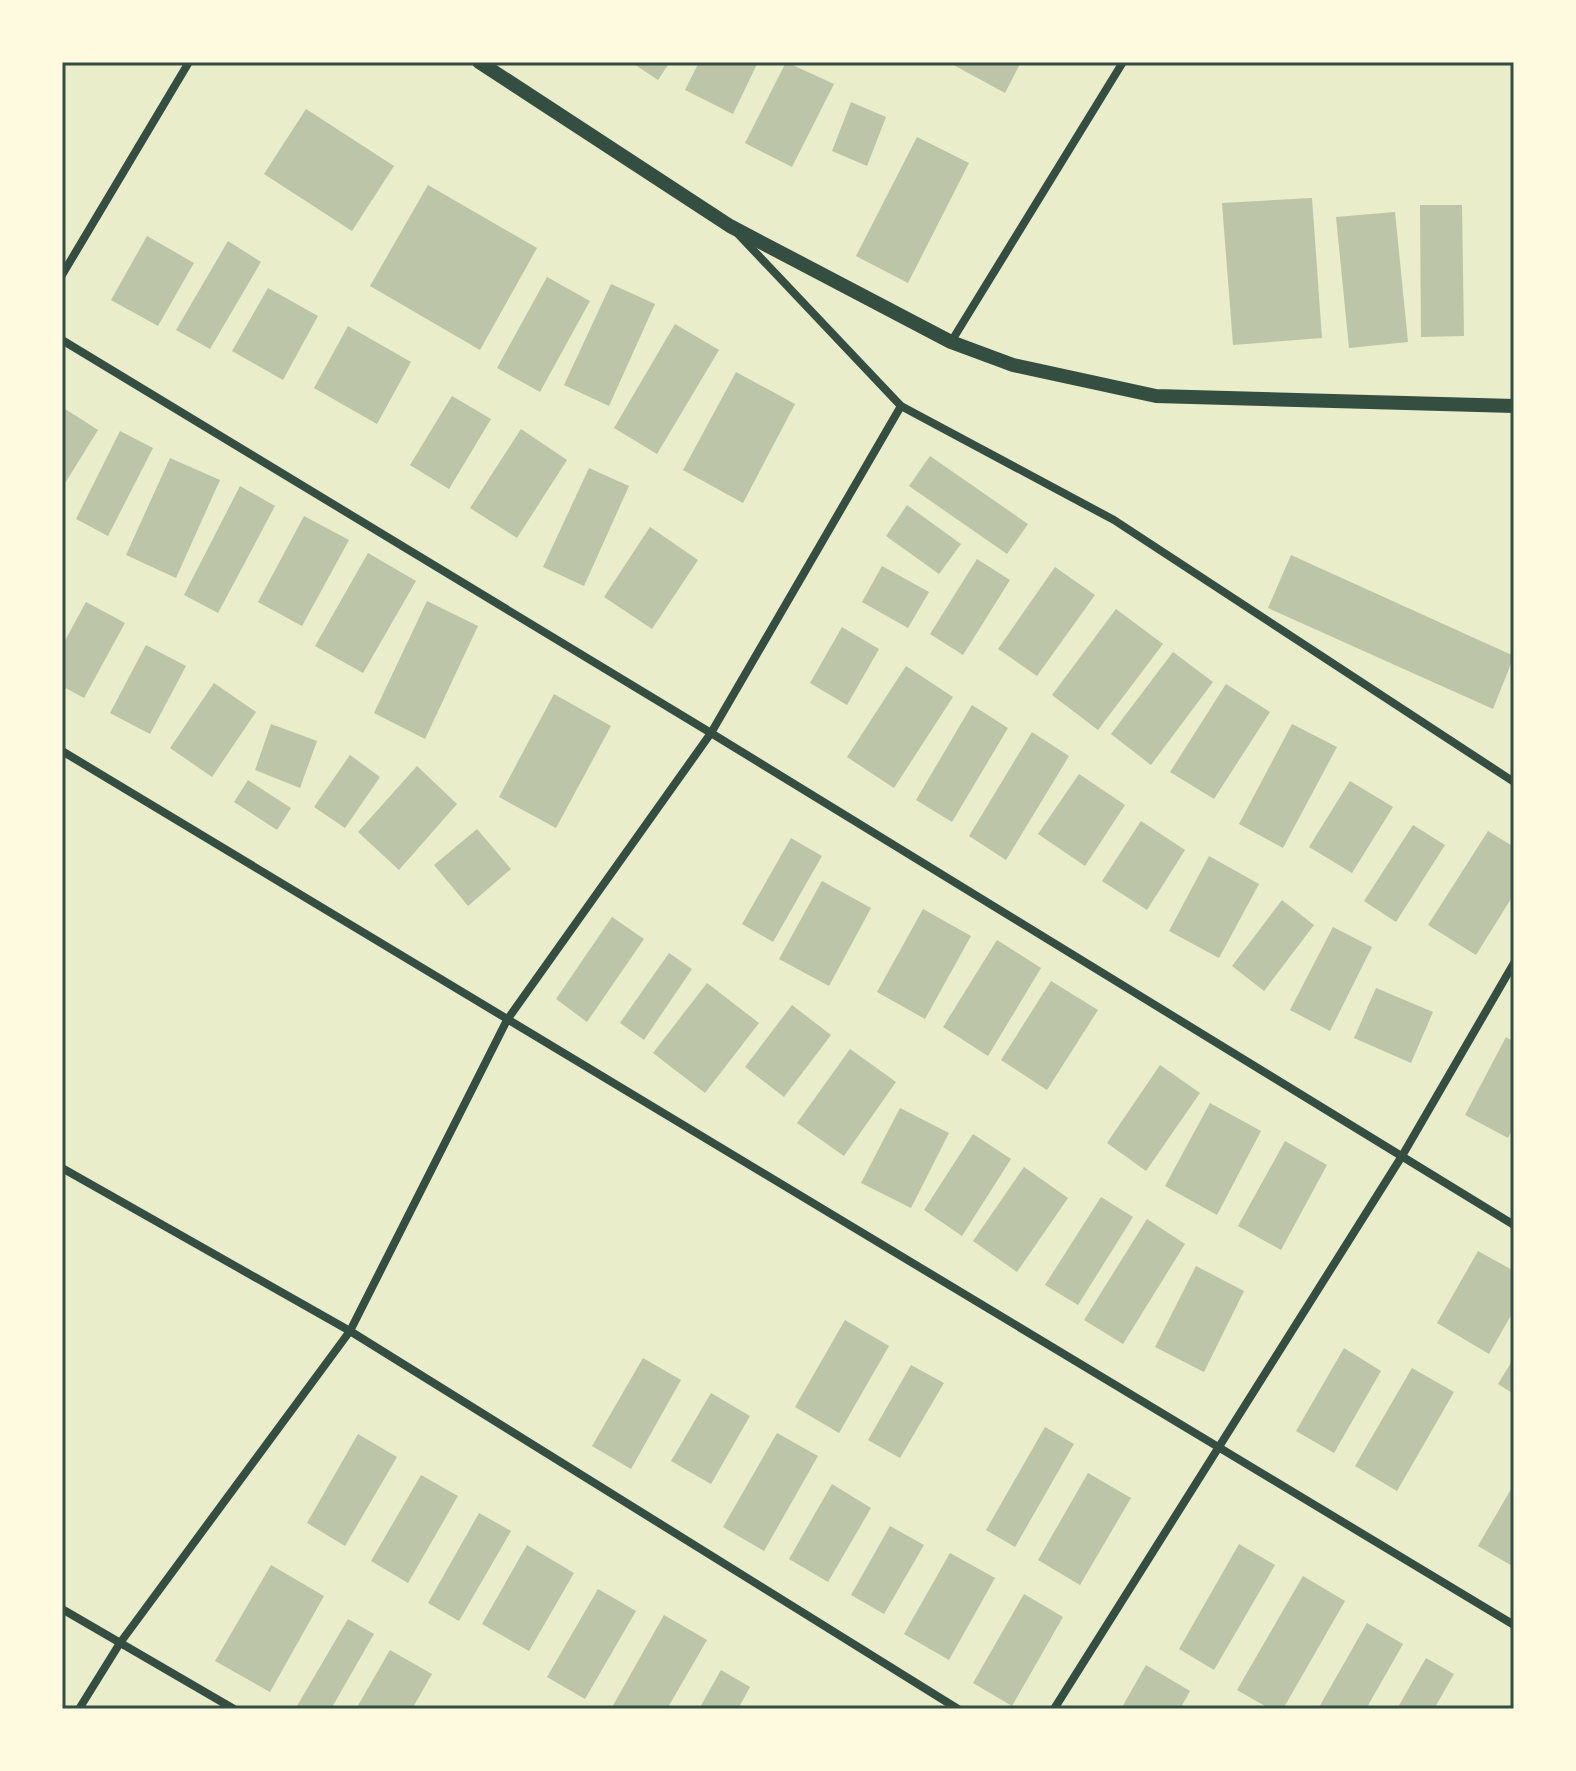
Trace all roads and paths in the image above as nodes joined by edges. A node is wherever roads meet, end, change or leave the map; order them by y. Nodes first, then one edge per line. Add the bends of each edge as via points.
1 (189, 62) edge
2 (479, 62) edge
3 (1123, 62) edge
4 (730, 226) junction
5 (62, 275) edge
6 (62, 340) edge
7 (951, 342) junction
8 (901, 406) junction
9 (1514, 406) edge
10 (711, 733) junction
11 (62, 751) edge
12 (1514, 782) edge
13 (1514, 963) edge
14 (507, 1020) junction
15 (1402, 1156) junction
16 (62, 1168) edge
17 (1514, 1225) edge
18 (350, 1331) junction
19 (1217, 1447) junction
20 (62, 1609) edge
21 (1514, 1625) edge
22 (120, 1643) junction
23 (79, 1709) edge
24 (234, 1709) edge
25 (958, 1709) edge
26 (1054, 1709) edge

1 - 5 street
2 - 4 street
3 - 7 street
4 - 7 street
4 - 8 street
6 - 10 street
7 - 9 street via 1013,365 1156,396
8 - 10 street
8 - 12 street via 1114,520
10 - 14 street
10 - 15 street
11 - 14 street
13 - 15 street
14 - 18 street
14 - 19 street
15 - 17 street
15 - 19 street
16 - 18 street
18 - 22 street
18 - 25 street
19 - 21 street
19 - 26 street
20 - 22 street
22 - 23 street
22 - 24 street

